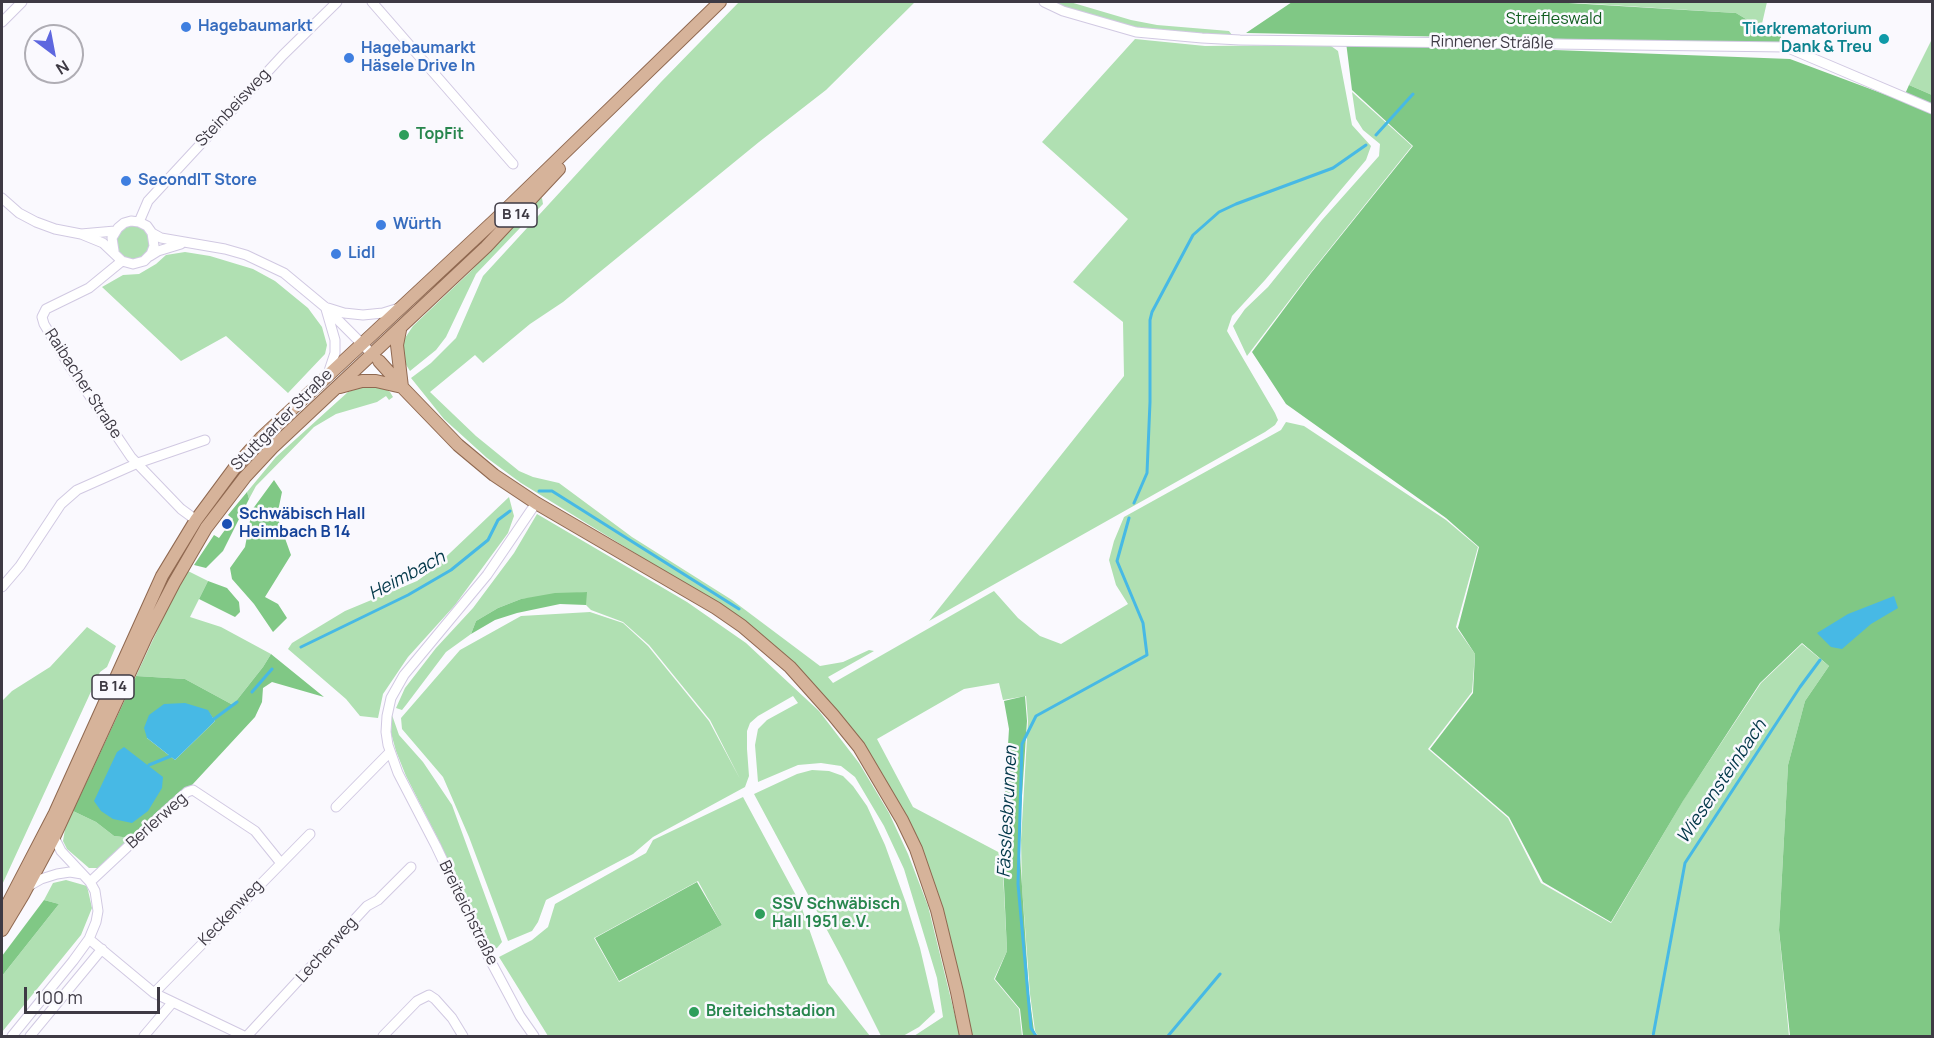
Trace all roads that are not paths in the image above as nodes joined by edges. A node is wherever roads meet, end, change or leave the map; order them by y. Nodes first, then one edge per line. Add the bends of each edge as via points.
1 (22, 2) edge
2 (337, 2) edge
3 (372, 2) edge
4 (720, 2) edge
5 (1044, 2) edge
6 (2, 22) edge
7 (651, 69) junction
8 (1932, 109) edge
9 (513, 164) dead end
10 (2, 198) edge
11 (139, 222) junction
12 (115, 231) junction
13 (152, 233) junction
14 (81, 234) junction
15 (184, 243) junction
16 (114, 251) junction
17 (148, 257) junction
18 (122, 261) junction
19 (326, 307) junction
20 (401, 308) junction
21 (400, 330) junction
22 (363, 343) junction
23 (376, 358) junction
24 (328, 374) junction
25 (400, 384) junction
26 (336, 389) junction
27 (205, 440) dead end
28 (138, 463) junction
29 (536, 502) junction
30 (196, 520) junction
31 (2, 587) edge
32 (390, 752) junction
33 (336, 807) dead end
34 (309, 834) dead end
35 (54, 837) junction
36 (280, 862) junction
37 (411, 867) dead end
38 (87, 878) junction
39 (27, 887) junction
40 (2, 915) edge
41 (2, 930) edge
42 (89, 939) junction
43 (102, 949) junction
44 (154, 993) junction
45 (172, 1003) junction
46 (12, 1036) edge
47 (30, 1036) edge
48 (144, 1036) edge
49 (245, 1036) edge
50 (383, 1036) edge
51 (464, 1036) edge
52 (534, 1036) edge
53 (966, 1036) edge

1 - 6 street
2 - 11 street, Steinbeisweg via 148,201
3 - 9 street
4 - 7 main road, Stuttgarter Straße / B 14
5 - 8 street, Rinnener Sträßle via 1136,32 1221,39 1786,47
7 - 20 main road, Stuttgarter Straße / B 14
7 - 21 main road, Stuttgarter Straße / B 14 via 486,247
10 - 14 street via 36,222
11 - 12 street via 124,223
11 - 13 street
12 - 14 street
12 - 16 street
13 - 15 street
13 - 17 street via 154,246
14 - 16 street
15 - 17 street
15 - 19 street via 225,249 265,263 284,273
16 - 18 street
17 - 18 street via 139,263
18 - 28 street, Raibacher Straße via 89,288 46,309 42,317 68,364
19 - 20 street via 363,315
19 - 22 street
19 - 24 street via 335,340
20 - 22 main road, Stuttgarter Straße / B 14
21 - 23 main road, Stuttgarter Straße / B 14
21 - 25 main road
22 - 23 street
22 - 24 main road, Stuttgarter Straße / B 14
23 - 25 main road
23 - 26 main road, Stuttgarter Straße / B 14
24 - 30 main road, Stuttgarter Straße / B 14 via 262,437
25 - 26 main road via 362,381
25 - 29 main road via 458,445
26 - 35 main road, Stuttgarter Straße / B 14 via 245,477 191,551 146,637
27 - 28 street
28 - 30 street, Raibacher Straße
28 - 31 street via 77,490 61,504
29 - 32 street, Breiteichstraße via 487,575 397,686 386,723
29 - 53 main road via 733,620 790,667 840,723 888,794 916,849 945,940
30 - 40 main road, Stuttgarter Straße / B 14 via 156,589 55,813
32 - 33 street
32 - 52 street, Breiteichstraße via 489,958
34 - 36 street, Keckenweg
35 - 38 street
35 - 39 main road, Stuttgarter Straße / B 14
36 - 38 street, Berlerweg via 255,831 193,790
36 - 44 street, Keckenweg
37 - 49 street, Lecherweg via 368,906
38 - 39 street via 69,872
38 - 42 street via 95,891 98,911
39 - 41 main road, Stuttgarter Straße / B 14
42 - 43 street
42 - 46 street
43 - 44 street
43 - 47 street
44 - 45 street
45 - 48 street
45 - 49 street
50 - 51 street via 417,1001 429,995

